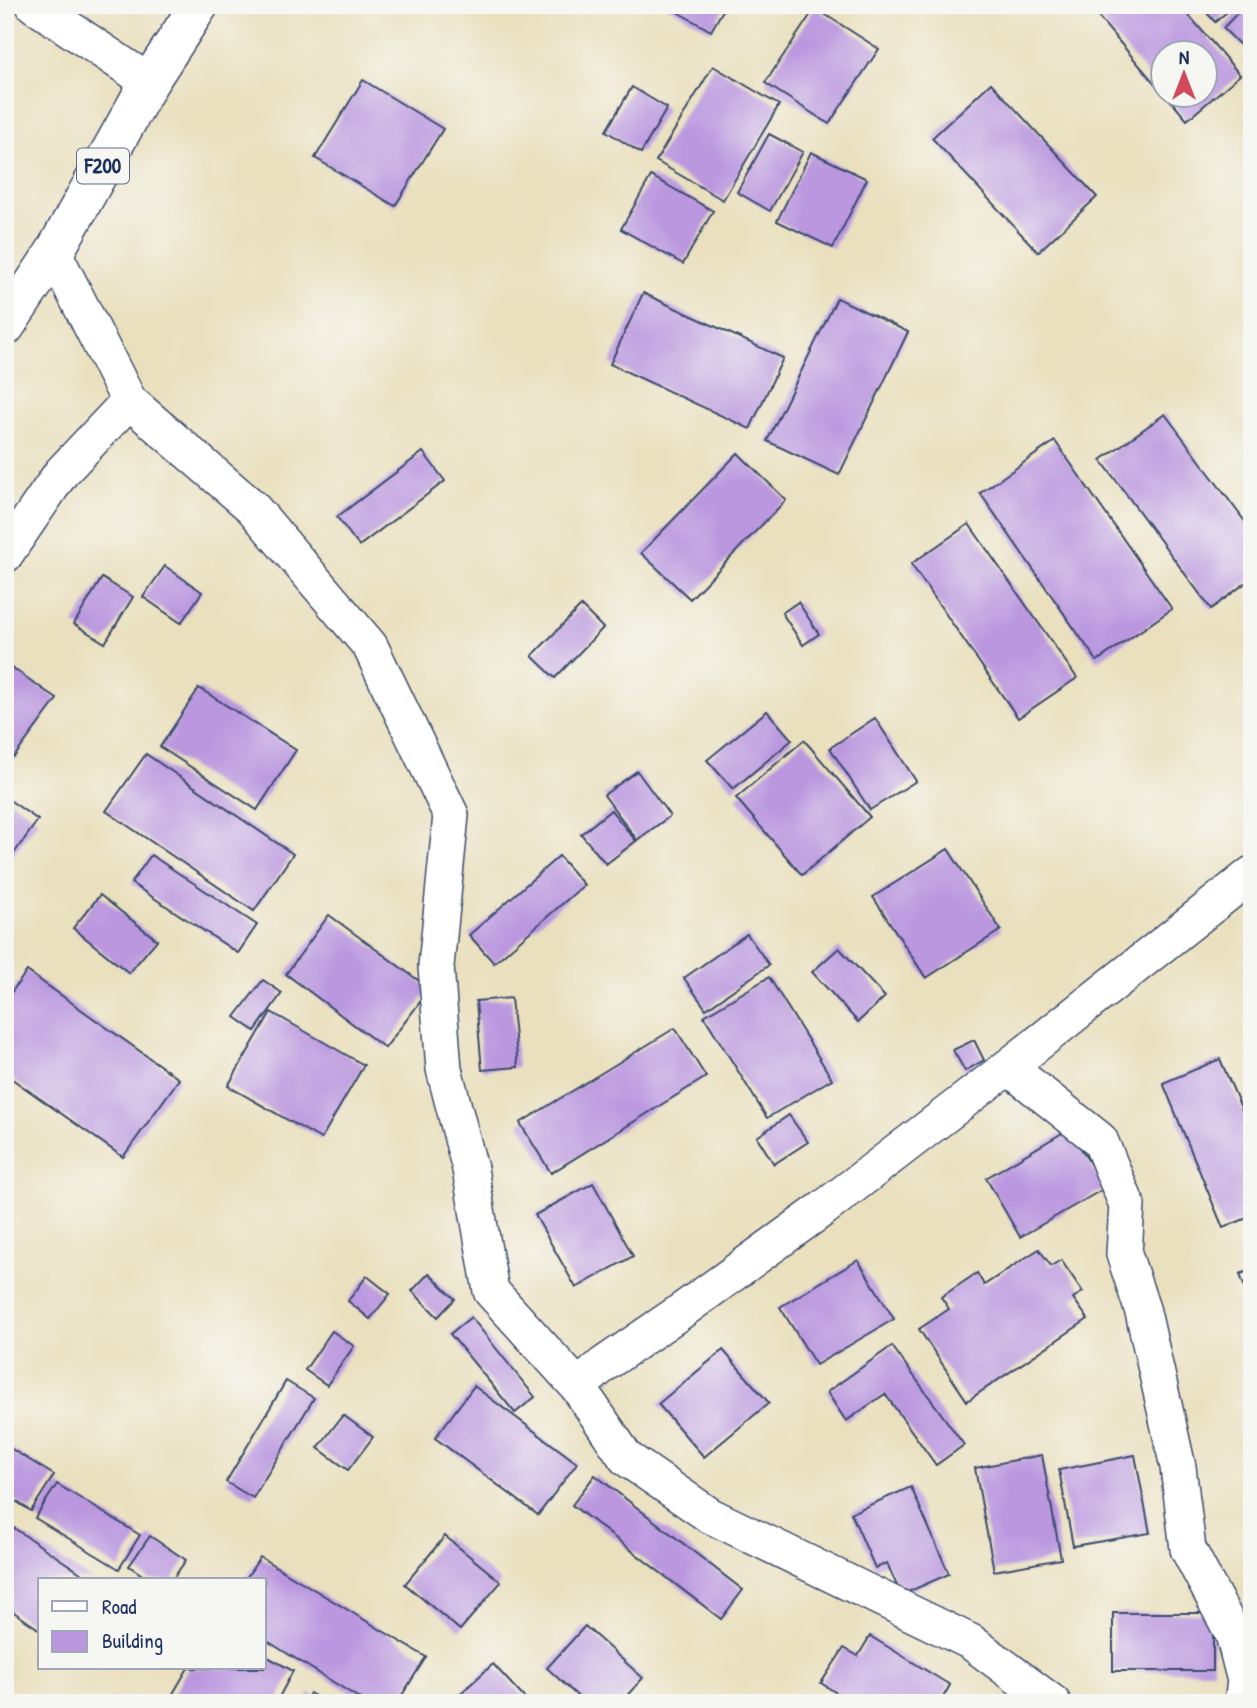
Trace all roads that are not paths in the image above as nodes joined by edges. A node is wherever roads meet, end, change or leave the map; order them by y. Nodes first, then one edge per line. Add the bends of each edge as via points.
1 (34, 5) edge
2 (200, 5) edge
3 (149, 82) junction
4 (54, 253) junction
5 (5, 327) edge
6 (129, 401) junction
7 (5, 555) edge
8 (1252, 874) edge
9 (1008, 1067) junction
10 (578, 1387) junction
11 (1053, 1703) edge
12 (1242, 1703) edge

1 - 3 street
2 - 3 main road, F200
3 - 4 main road, F200
4 - 5 main road, F200
4 - 6 street
6 - 7 street via 61,473
6 - 10 street via 252,507 370,646 451,815 436,966 444,1069 470,1169 491,1291
8 - 9 street
9 - 10 street
9 - 12 street via 1100,1140 1127,1205 1124,1254 1143,1312 1178,1467 1188,1549 1233,1634 1245,1681
10 - 11 street via 626,1458 709,1515 971,1642

